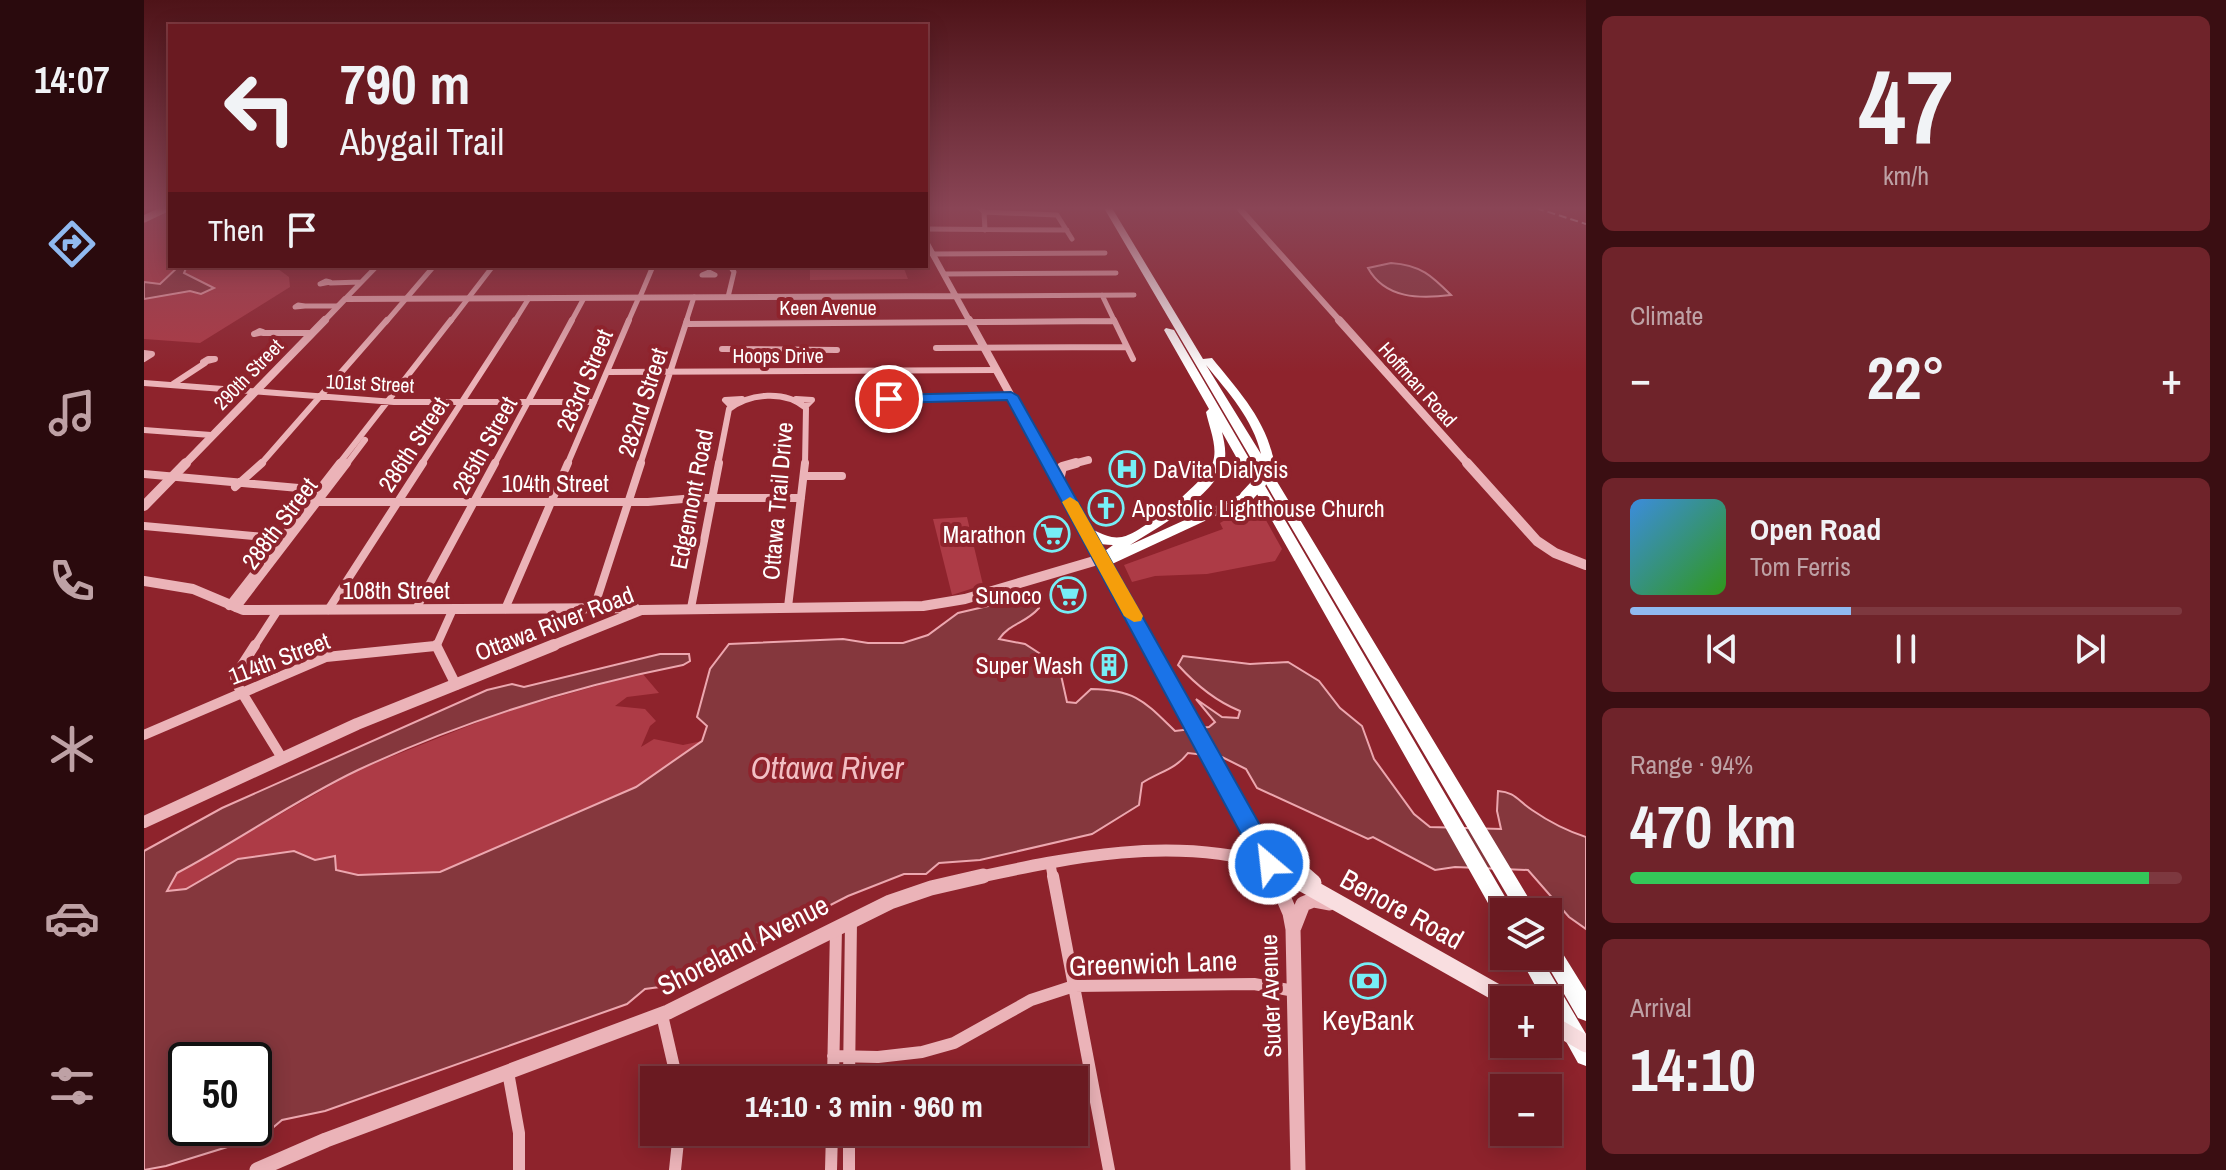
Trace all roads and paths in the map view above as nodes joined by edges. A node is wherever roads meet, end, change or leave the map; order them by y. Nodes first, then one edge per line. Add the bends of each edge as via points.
1 (937, 263) edge
2 (1130, 263) edge
3 (1140, 263) edge
4 (1288, 263) edge
5 (375, 268) edge
6 (432, 268) edge
7 (492, 268) edge
8 (652, 268) edge
9 (731, 268) edge
10 (1116, 273) dead end
11 (944, 274) junction
12 (715, 275) dead end
13 (733, 275) junction
14 (361, 282) junction
15 (330, 283) dead end
16 (1102, 295) junction
17 (1134, 295) dead end
18 (956, 296) junction
19 (640, 297) junction
20 (694, 297) junction
21 (728, 297) junction
22 (404, 298) junction
23 (470, 298) junction
24 (529, 298) junction
25 (584, 298) junction
26 (345, 299) junction
27 (304, 306) dead end
28 (337, 306) junction
29 (1172, 316) junction
30 (1114, 321) junction
31 (970, 322) junction
32 (686, 324) junction
33 (263, 333) dead end
34 (310, 333) junction
35 (1127, 347) junction
36 (936, 348) dead end
37 (985, 348) junction
38 (722, 349) dead end
39 (801, 350) junction
40 (837, 350) dead end
41 (1133, 359) dead end
42 (205, 363) dead end
43 (997, 370) junction
44 (798, 371) junction
45 (607, 372) junction
46 (670, 372) junction
47 (144, 383) edge
48 (172, 385) junction
49 (253, 391) junction
50 (1011, 396) junction
51 (319, 397) junction
52 (1209, 400) junction
53 (390, 402) junction
54 (461, 402) junction
55 (527, 402) junction
56 (594, 402) junction
57 (737, 403) joint
58 (880, 427) dead end
59 (144, 430) edge
60 (211, 435) junction
61 (1088, 460) dead end
62 (144, 476) edge
63 (805, 476) junction
64 (842, 476) dead end
65 (170, 479) junction
66 (1059, 482) junction
67 (238, 485) junction
68 (317, 496) junction
69 (712, 498) junction
70 (801, 498) junction
71 (550, 502) junction
72 (628, 502) junction
73 (396, 503) junction
74 (472, 503) junction
75 (144, 506) edge
76 (144, 526) edge
77 (1085, 531) junction
78 (285, 539) junction
79 (1126, 541) junction
80 (1102, 561) junction
81 (1586, 565) edge
82 (144, 581) edge
83 (240, 592) junction
84 (216, 599) junction
85 (233, 607) junction
86 (788, 607) junction
87 (594, 608) junction
88 (691, 608) junction
89 (416, 609) junction
90 (453, 609) junction
91 (505, 609) junction
92 (278, 610) junction
93 (328, 610) junction
94 (621, 613) junction
95 (435, 646) junction
96 (456, 685) junction
97 (243, 693) junction
98 (144, 735) edge
99 (282, 758) junction
100 (144, 822) edge
101 (1250, 828) junction
102 (1235, 854) junction
103 (1050, 862) junction
104 (1269, 864) junction
105 (1495, 898) edge
106 (1519, 898) edge
107 (1332, 899) junction
108 (1350, 910) junction
109 (851, 919) junction
110 (836, 927) junction
111 (1293, 929) junction
112 (1537, 970) edge
113 (1562, 970) edge
114 (1074, 986) junction
115 (1490, 989) edge
116 (1296, 991) junction
117 (1586, 1011) edge
118 (662, 1015) junction
119 (1562, 1030) edge
120 (1586, 1044) edge
121 (1586, 1055) edge
122 (833, 1056) junction
123 (849, 1056) junction
124 (674, 1066) edge
125 (833, 1066) edge
126 (849, 1066) edge
127 (508, 1072) junction
128 (678, 1146) edge
129 (832, 1146) edge
130 (849, 1146) edge
131 (257, 1170) edge
132 (519, 1170) edge
133 (675, 1170) edge
134 (831, 1170) edge
135 (849, 1170) edge
136 (1109, 1170) edge
137 (1298, 1170) edge

1 - 11 street, Suder Avenue
2 - 52 highway
3 - 29 highway
4 - 81 street, Hoffman Road via 1537,541
5 - 14 street, 290th Street
6 - 22 street
7 - 23 street, 288th Street
8 - 19 street, 283rd Street
9 - 13 street
10 - 11 street
11 - 18 street, Suder Avenue
12 - 13 street
13 - 21 street
14 - 15 street
14 - 26 street, 290th Street
16 - 17 street
16 - 18 street
16 - 30 street
18 - 21 street
18 - 31 street, Suder Avenue
19 - 20 street
19 - 25 street
19 - 45 street, 283rd Street
20 - 21 street
20 - 32 street, 282nd Street
22 - 23 street
22 - 26 street
22 - 51 street
23 - 24 street
23 - 53 street, 288th Street
24 - 25 street
24 - 54 street, 286th Street
25 - 55 street, 285th Street
26 - 28 street, 290th Street
27 - 28 street
28 - 34 street, 290th Street
29 - 80 highway, bridge via 1263,439 1267,457 1260,482 1246,497
29 - 106 highway
30 - 31 street, Keen Avenue
30 - 35 street
31 - 32 street, Keen Avenue
31 - 37 street, Suder Avenue
32 - 46 street, 282nd Street
33 - 34 street
34 - 49 street, 290th Street
35 - 37 street
35 - 41 street
36 - 37 street
37 - 43 street, Suder Avenue
38 - 39 street
39 - 40 street
39 - 44 street
42 - 48 street
43 - 44 street, Hoops Drive
43 - 50 street, Suder Avenue
44 - 46 street, Hoops Drive
45 - 46 street, Hoops Drive
45 - 56 street, 283rd Street
46 - 72 street, 282nd Street
47 - 48 street, 101st Street
48 - 49 street, 101st Street
49 - 51 street, 101st Street
49 - 60 street, 290th Street
50 - 58 street via 885,400 879,407
50 - 66 street, Suder Avenue
51 - 53 street, 101st Street
51 - 67 street
52 - 79 highway via 1219,451 1213,476 1189,499
52 - 105 highway
53 - 54 street, 101st Street
53 - 68 street, 288th Street
54 - 55 street, 101st Street
54 - 73 street, 286th Street
55 - 56 street, 101st Street
55 - 74 street, 285th Street
56 - 71 street, 283rd Street
57 - 63 street, Ottawa Trail Drive via 799,402
57 - 69 street, Edgemont Road
59 - 60 street
60 - 65 street, 290th Street
61 - 66 street via 1062,467
62 - 65 street, 104th Street
63 - 64 street
63 - 70 street, Ottawa Trail Drive
65 - 67 street, 104th Street
65 - 75 street, 290th Street
66 - 77 street, Suder Avenue
67 - 68 street, 104th Street
68 - 73 street, 104th Street
68 - 78 street, 288th Street
69 - 70 street, 104th Street
69 - 72 street, 104th Street
69 - 88 street, Edgemont Road
70 - 86 street, Ottawa Trail Drive
71 - 72 street, 104th Street
71 - 74 street, 104th Street
71 - 91 street, 283rd Street
72 - 87 street, 282nd Street
73 - 74 street, 104th Street
73 - 93 street, 286th Street
74 - 89 street, 285th Street
76 - 78 street
77 - 79 highway via 1102,541
77 - 80 street, Suder Avenue
78 - 83 street, 288th Street
78 - 85 street, 288th Street
79 - 80 highway
80 - 86 street, Ottawa River Road via 944,603
80 - 101 main road, Suder Avenue
82 - 84 street, 108th Street via 185,586
83 - 84 street
83 - 85 street, 288th Street
84 - 85 street, 108th Street
85 - 92 street, 108th Street
86 - 88 street, Ottawa River Road
87 - 91 street, 108th Street
87 - 94 street, 108th Street
88 - 94 street, Ottawa River Road
89 - 90 street, 108th Street
89 - 93 street, 108th Street
90 - 91 street, 108th Street
90 - 95 street
92 - 93 street, 108th Street
92 - 97 street via 238,667 236,683
94 - 96 street, Ottawa River Road
95 - 96 street
95 - 97 street, 114th Street via 338,654
96 - 99 street, Ottawa River Road
97 - 98 street, 114th Street
97 - 99 street
99 - 100 street, Ottawa River Road
101 - 102 street via 1246,847
101 - 104 main road, Suder Avenue
101 - 107 main road
102 - 103 street, Shoreland Avenue via 1144,850
102 - 104 street, Shoreland Avenue
103 - 109 street, Shoreland Avenue via 921,891
103 - 114 street
104 - 107 main road, Benore Road
104 - 111 street, Suder Avenue
107 - 108 main road, Benore Road
108 - 111 street via 1313,900 1298,910
108 - 115 main road, Benore Road
109 - 110 street, Shoreland Avenue
109 - 123 street
110 - 118 street, Shoreland Avenue
110 - 122 street
111 - 116 street, Suder Avenue
112 - 121 highway
113 - 117 highway
114 - 116 street, Greenwich Lane via 1254,984
114 - 123 street, Greenwich Lane via 1031,1000 954,1043 922,1052
114 - 136 street
116 - 137 street, Suder Avenue
118 - 124 street
118 - 127 street, Shoreland Avenue
119 - 120 main road, bridge
122 - 123 street, Greenwich Lane
122 - 125 street
123 - 126 street
127 - 131 street, Shoreland Avenue
127 - 132 street via 519,1133
128 - 133 street
129 - 134 street
130 - 135 street

